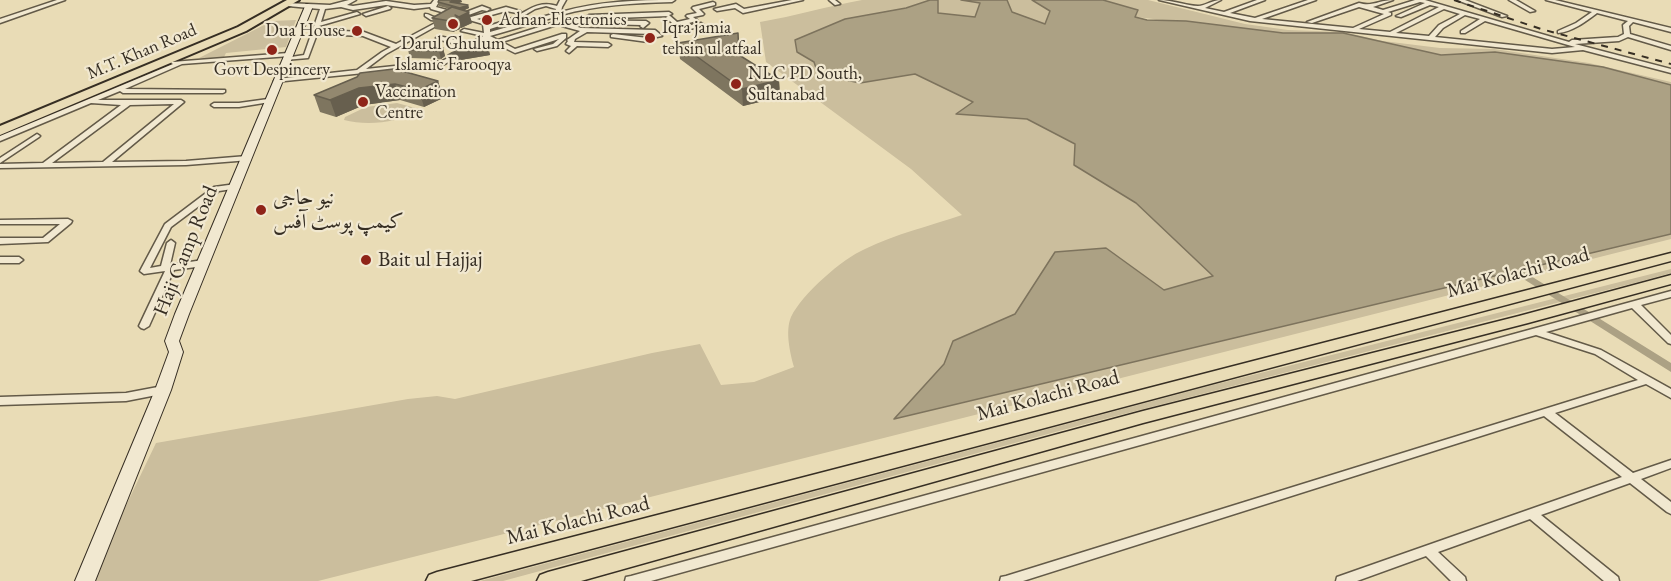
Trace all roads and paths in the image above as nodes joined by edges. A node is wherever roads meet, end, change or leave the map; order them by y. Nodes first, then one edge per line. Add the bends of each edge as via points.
1 (62, 0) edge
2 (353, 0) edge
3 (536, 0) edge
4 (672, 0) edge
5 (800, 0) edge
6 (1162, 0) edge
7 (1183, 0) edge
8 (1218, 0) edge
9 (1262, 0) edge
10 (1313, 0) edge
11 (1390, 0) edge
12 (1420, 0) edge
13 (1460, 0) edge
14 (1512, 0) edge
15 (1549, 0) edge
16 (288, 1) edge
17 (398, 1) edge
18 (1176, 3) junction
19 (1430, 3) junction
20 (434, 4) edge
21 (316, 6) junction
22 (343, 6) junction
23 (634, 6) dead end
24 (769, 6) junction
25 (414, 7) junction
26 (1368, 7) junction
27 (1444, 7) junction
28 (1198, 8) junction
29 (390, 9) dead end
30 (356, 11) junction
31 (401, 11) dead end
32 (496, 11) junction
33 (517, 11) junction
34 (1532, 11) dead end
35 (1597, 11) junction
36 (447, 12) junction
37 (777, 12) dead end
38 (1383, 12) junction
39 (1224, 13) junction
40 (1465, 13) junction
41 (436, 15) edge
42 (458, 15) junction
43 (1399, 15) dead end
44 (1504, 16) dead end
45 (1614, 16) junction
46 (589, 17) junction
47 (473, 18) junction
48 (561, 18) edge
49 (1255, 19) junction
50 (1485, 19) junction
51 (444, 20) junction
52 (1633, 20) junction
53 (0, 21) edge
54 (1606, 21) dead end
55 (685, 22) junction
56 (604, 23) junction
57 (1306, 24) junction
58 (317, 25) junction
59 (702, 25) dead end
60 (642, 29) junction
61 (548, 30) dead end
62 (1353, 30) junction
63 (1671, 30) edge
64 (464, 31) dead end
65 (584, 31) junction
66 (314, 32) junction
67 (1463, 32) dead end
68 (1560, 32) dead end
69 (1391, 34) junction
70 (490, 35) junction
71 (1627, 35) junction
72 (613, 36) junction
73 (439, 38) dead end
74 (1431, 38) junction
75 (1555, 38) junction
76 (592, 39) dead end
77 (648, 40) dead end
78 (1570, 42) junction
79 (576, 44) junction
80 (395, 46) junction
81 (473, 46) junction
82 (1541, 46) dead end
83 (537, 48) dead end
84 (1583, 48) junction
85 (1671, 48) edge
86 (569, 51) dead end
87 (287, 57) junction
88 (162, 62) junction
89 (179, 64) junction
90 (359, 72) junction
91 (1671, 73) edge
92 (278, 81) junction
93 (118, 91) junction
94 (223, 91) dead end
95 (72, 101) junction
96 (268, 101) junction
97 (89, 102) junction
98 (128, 103) junction
99 (214, 105) dead end
100 (0, 126) edge
101 (0, 131) edge
102 (37, 136) dead end
103 (0, 139) edge
104 (247, 158) junction
105 (0, 161) edge
106 (105, 164) junction
107 (45, 165) junction
108 (0, 166) edge
109 (236, 186) junction
110 (0, 222) edge
111 (0, 241) edge
112 (171, 243) dead end
113 (1671, 257) edge
114 (0, 260) edge
115 (19, 260) dead end
116 (203, 263) junction
117 (168, 268) junction
118 (1671, 279) edge
119 (1671, 294) edge
120 (1634, 304) junction
121 (144, 326) dead end
122 (1529, 326) junction
123 (1671, 341) edge
124 (1648, 380) junction
125 (163, 390) junction
126 (1671, 394) edge
127 (0, 401) edge
128 (1546, 412) junction
129 (1671, 464) edge
130 (1630, 479) junction
131 (1671, 509) edge
132 (1532, 514) junction
133 (1427, 550) junction
134 (85, 581) edge
135 (437, 581) edge
136 (548, 581) edge
137 (631, 581) edge
138 (1006, 581) edge
139 (1342, 581) edge
140 (1460, 581) edge
141 (1613, 581) edge

1 - 53 street
2 - 22 street
3 - 33 street
4 - 48 street via 622,2
5 - 24 street
6 - 18 street
7 - 18 street
8 - 28 street
9 - 39 street
10 - 49 street
11 - 26 street
12 - 19 street
12 - 38 street
13 - 44 street
14 - 34 street
15 - 35 street
16 - 21 street
16 - 88 highway, M.T. Khan Road via 242,29
17 - 25 street
17 - 30 street
18 - 28 street
19 - 27 street
19 - 43 street
20 - 25 street
20 - 36 street
20 - 51 street via 425,13 432,19
21 - 22 street
21 - 58 street
21 - 87 street, Haji Camp Road
22 - 30 street
23 - 46 street
24 - 37 street
24 - 55 street via 743,11 736,6 695,9 701,14 689,16 694,20
25 - 31 street
26 - 38 street
26 - 57 street via 1359,5
27 - 40 street
27 - 69 street
28 - 39 street
29 - 30 street
30 - 58 street
32 - 33 street
32 - 42 street via 482,8
32 - 47 street
33 - 70 street
35 - 45 street
35 - 68 street
36 - 41 street
36 - 42 street
38 - 62 street via 1389,14
39 - 49 street
40 - 50 street
40 - 74 street
42 - 47 street
42 - 51 street
45 - 52 street
45 - 54 street
46 - 48 street
46 - 48 street
46 - 55 street via 669,15 676,24
46 - 56 street
47 - 70 street
48 - 65 street
48 - 70 street
48 - 70 street
48 - 70 street
48 - 70 street via 515,51
48 - 83 street via 563,39 555,45
49 - 57 street
50 - 67 street
50 - 75 street
51 - 80 street
52 - 63 street
52 - 71 street via 1626,24
55 - 59 street via 690,27
56 - 60 street via 646,23
56 - 60 street via 607,19 663,20 664,26 657,34
57 - 62 street
58 - 66 street
60 - 65 street
61 - 70 street
62 - 69 street
64 - 70 street
65 - 72 street
65 - 76 street
65 - 79 street via 570,40 569,44
66 - 80 street via 364,34
66 - 87 street via 306,57
69 - 74 street
70 - 81 street
71 - 78 street
71 - 85 street
72 - 77 street
72 - 79 street via 608,46
73 - 81 street
74 - 84 street via 1552,51
75 - 78 street
75 - 82 street
78 - 84 street
79 - 86 street
80 - 90 street
81 - 90 street via 443,63
84 - 91 street
87 - 89 street
87 - 92 street, Haji Camp Road
88 - 89 street
88 - 95 highway, M.T. Khan Road
88 - 100 highway, M.T. Khan Road
89 - 93 street
90 - 92 street
92 - 96 street, Haji Camp Road
93 - 94 street
93 - 97 street
95 - 97 street
95 - 101 highway, M.T. Khan Road
96 - 99 street
96 - 104 street, Haji Camp Road
97 - 98 street
97 - 103 street
98 - 106 street via 181,102
98 - 107 street
102 - 105 street
104 - 106 street
104 - 109 street, Haji Camp Road
106 - 107 street
107 - 108 street
109 - 116 street, Haji Camp Road
109 - 117 street via 217,189 168,226 144,271
110 - 111 street via 68,222 45,240
112 - 117 street
113 - 135 main road, Mai Kolachi Road
114 - 115 street
116 - 117 street
116 - 125 street, Haji Camp Road via 172,340 176,352
117 - 121 street
118 - 122 main road
119 - 120 street
120 - 122 street via 1571,322
120 - 123 street
122 - 124 street via 1598,352
122 - 136 main road via 1143,417
122 - 137 street
124 - 126 street
124 - 128 street
125 - 127 street via 126,397
125 - 134 street, Haji Camp Road
128 - 130 street
128 - 138 street
129 - 130 street
130 - 131 street
130 - 132 street
132 - 133 street
132 - 141 street
133 - 139 street
133 - 140 street

